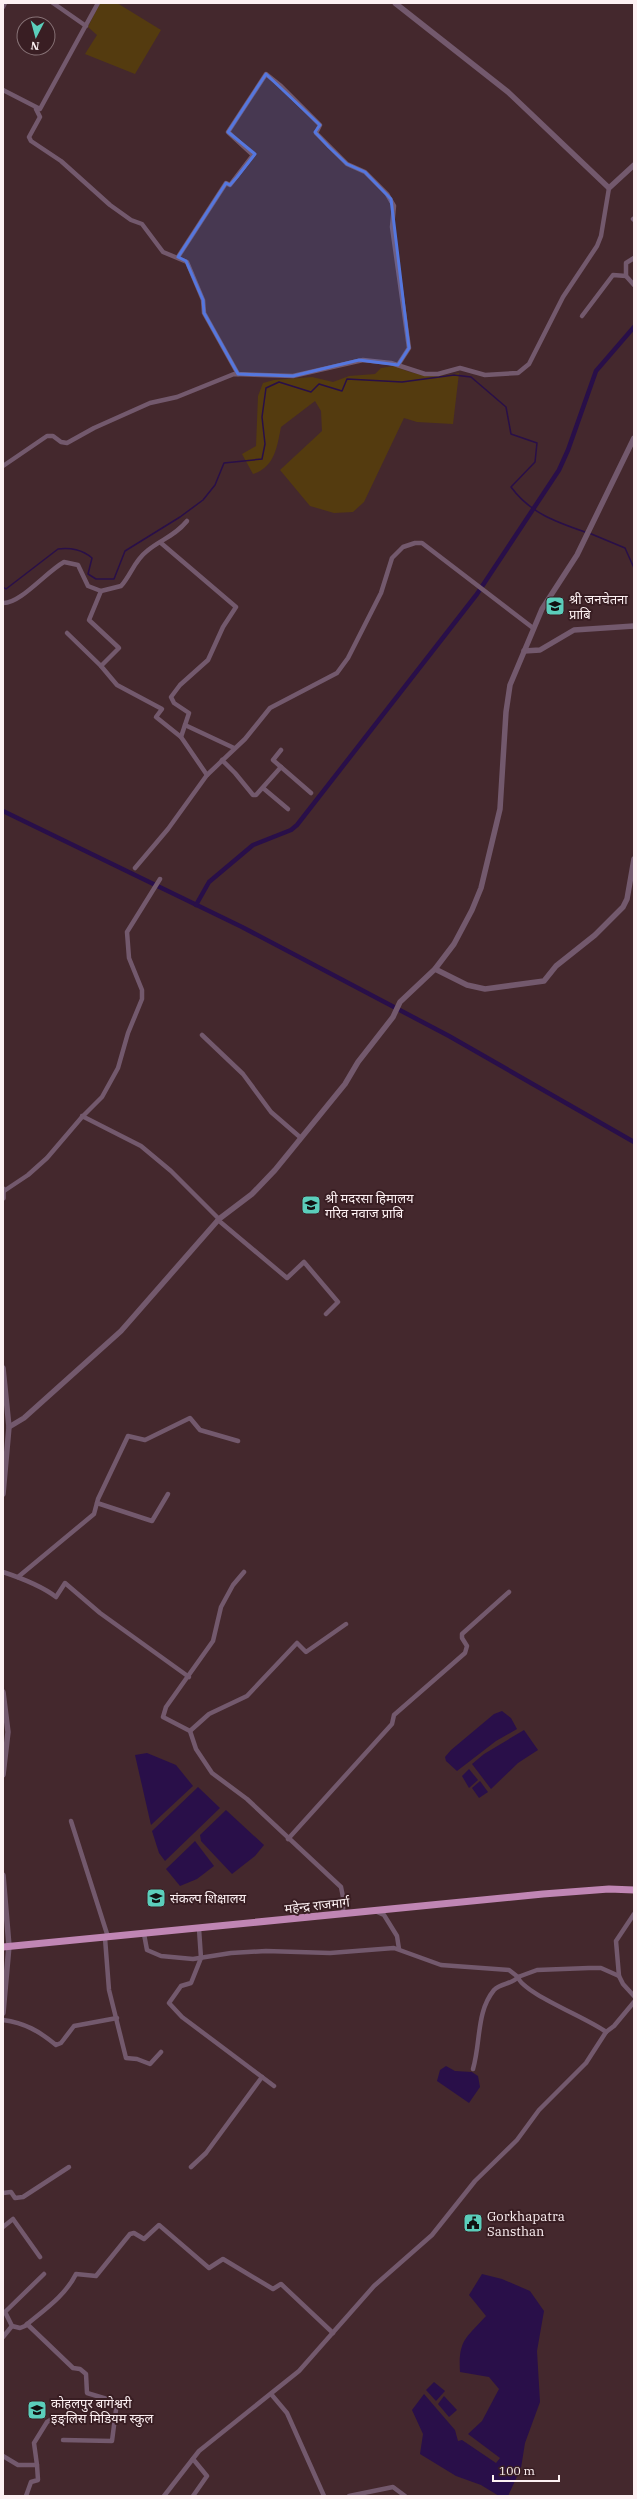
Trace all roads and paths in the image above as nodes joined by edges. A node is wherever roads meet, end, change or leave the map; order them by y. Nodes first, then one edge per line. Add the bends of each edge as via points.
1 (5, 3) edge
2 (53, 3) edge
3 (98, 3) edge
4 (395, 3) edge
5 (3, 7) edge
6 (86, 26) junction
7 (3, 90) edge
8 (36, 109) junction
9 (634, 165) edge
10 (609, 188) junction
11 (178, 257) junction
12 (634, 258) edge
13 (626, 276) junction
14 (634, 285) edge
15 (582, 316) dead end
16 (398, 365) junction
17 (238, 374) junction
18 (634, 438) edge
19 (3, 466) edge
20 (187, 521) dead end
21 (161, 543) junction
22 (101, 591) junction
23 (3, 603) edge
24 (634, 626) edge
25 (533, 628) junction
26 (67, 633) dead end
27 (524, 651) junction
28 (101, 666) junction
29 (185, 725) junction
30 (181, 737) junction
31 (234, 748) junction
32 (281, 750) dead end
33 (222, 760) junction
34 (281, 767) junction
35 (207, 775) junction
36 (263, 788) junction
37 (311, 792) dead end
38 (288, 809) dead end
39 (634, 859) edge
40 (135, 868) dead end
41 (160, 880) dead end
42 (435, 969) junction
43 (202, 1036) dead end
44 (82, 1116) junction
45 (301, 1138) junction
46 (4, 1190) edge
47 (3, 1198) edge
48 (218, 1220) junction
49 (326, 1314) dead end
50 (3, 1368) edge
51 (10, 1427) junction
52 (238, 1441) dead end
53 (3, 1494) edge
54 (168, 1494) dead end
55 (97, 1503) junction
56 (3, 1572) edge
57 (244, 1572) dead end
58 (18, 1577) junction
59 (510, 1592) dead end
60 (346, 1624) dead end
61 (189, 1677) junction
62 (3, 1692) edge
63 (190, 1732) junction
64 (3, 1775) edge
65 (71, 1821) dead end
66 (288, 1839) junction
67 (3, 1875) edge
68 (634, 1890) edge
69 (375, 1911) junction
70 (342, 1914) junction
71 (634, 1914) edge
72 (199, 1929) junction
73 (144, 1934) junction
74 (106, 1938) junction
75 (6, 1947) edge
76 (399, 1949) junction
77 (201, 1958) junction
78 (619, 1976) junction
79 (518, 1977) junction
80 (634, 1996) edge
81 (634, 2002) edge
82 (3, 2013) edge
83 (117, 2018) junction
84 (3, 2020) edge
85 (606, 2032) junction
86 (161, 2052) dead end
87 (473, 2069) dead end
88 (262, 2077) junction
89 (274, 2086) dead end
90 (191, 2167) dead end
91 (69, 2168) dead end
92 (3, 2193) edge
93 (3, 2227) edge
94 (40, 2257) dead end
95 (44, 2274) dead end
96 (27, 2324) junction
97 (12, 2326) junction
98 (333, 2333) junction
99 (3, 2337) edge
100 (271, 2394) junction
101 (52, 2419) dead end
102 (63, 2440) dead end
103 (3, 2456) edge
104 (193, 2459) junction
105 (37, 2465) junction
106 (26, 2496) edge
107 (164, 2496) edge
108 (194, 2496) edge
109 (324, 2496) edge
110 (349, 2496) edge
111 (404, 2496) edge

1 - 5 street
2 - 6 street
3 - 6 street
4 - 10 street via 508,92
6 - 8 street via 47,99 40,109
7 - 8 street
8 - 11 street via 40,117 29,137 31,141 61,161 110,205 131,220 142,224 163,252
9 - 10 street
10 - 16 street via 602,232 597,246 563,297 532,359 522,371 515,374 490,375 460,368 445,373 425,374
11 - 16 street via 226,183 230,185 253,155 228,132 266,74 320,125 316,133 329,147 347,164 365,172 391,199 394,206 392,227 409,348
11 - 17 street via 189,266 203,300 204,313
12 - 13 street via 626,263
13 - 14 street
13 - 15 street via 613,274
16 - 17 street via 359,360 293,376
17 - 19 street via 177,397 150,403 67,443 47,436
18 - 25 street via 577,555 545,603
20 - 21 street via 174,535
21 - 22 street via 137,560 121,586
21 - 29 street via 236,607 223,627 208,660 180,685 171,697 174,703 189,713
22 - 23 street via 88,586 78,565 64,562 44,575 21,598
22 - 28 street via 89,620 119,648
24 - 27 street via 574,630 540,650
25 - 27 street
25 - 31 street via 422,543 403,547 392,558 381,593 344,665 337,673 270,708 245,739
26 - 28 street
27 - 42 street via 507,698 502,793 481,888 462,929
28 - 30 street via 117,685 162,709 156,717
29 - 30 street
29 - 31 street
30 - 35 street
31 - 33 street
32 - 34 street via 273,760
33 - 35 street
33 - 36 street via 253,795
34 - 36 street
34 - 37 street
35 - 40 street via 168,829
36 - 38 street
39 - 42 street via 623,907 595,935 556,966 544,981 485,989 467,985
41 - 44 street via 127,932 130,958 138,978 142,999 115,1075 102,1097
42 - 45 street via 400,1002 393,1017 358,1062 345,1084
43 - 45 street via 242,1074 271,1112
44 - 46 street via 47,1158 28,1175
44 - 48 street via 141,1146 171,1171
45 - 48 street via 261,1185
46 - 47 street
48 - 49 street via 287,1278 304,1262 338,1302
48 - 51 street via 121,1331 24,1418
50 - 51 street
51 - 53 street
52 - 55 street via 200,1430 190,1418 145,1440 128,1436
54 - 55 street via 152,1521
55 - 58 street via 94,1514
56 - 58 street
57 - 61 street via 233,1585 221,1607 213,1641
58 - 61 street via 38,1588 45,1588 56,1597 65,1584 100,1613
59 - 66 street via 462,1634 467,1646 465,1653 394,1715 392,1724
60 - 63 street via 306,1652 297,1643 247,1696 209,1714
61 - 63 street via 166,1707 163,1717
62 - 64 street via 8,1732
63 - 66 street via 196,1749 212,1773 247,1799
65 - 74 street
66 - 70 street via 341,1887
67 - 75 street
68 - 69 highway, महेन्द्र राजमार्ग via 609,1889 543,1894
69 - 70 highway, महेन्द्र राजमार्ग
69 - 76 street via 384,1915 397,1936
70 - 72 highway, महेन्द्र राजमार्ग
71 - 78 street via 616,1941
72 - 73 highway, महेन्द्र राजमार्ग
72 - 77 street
73 - 74 highway, महेन्द्र राजमार्ग
73 - 77 street via 148,1950 153,1953 170,1957
74 - 75 highway, महेन्द्र राजमार्ग
74 - 83 street via 109,1990
75 - 82 street
76 - 77 street via 384,1947 330,1953 266,1951
76 - 79 street via 441,1965 509,1970
77 - 88 street via 191,1983 181,1986 169,2003 178,2014
78 - 79 street via 601,1968 590,1968 537,1970
78 - 80 street
79 - 85 street via 526,1987
79 - 87 street via 494,1990 481,2013 479,2042
81 - 85 street
83 - 84 street via 74,2026 62,2043 56,2045 33,2028
83 - 86 street via 126,2058 150,2064
85 - 98 street via 586,2063 539,2110 517,2140 475,2181 432,2235 374,2286
88 - 89 street
88 - 90 street via 206,2153
91 - 92 street via 23,2197 15,2198 11,2192
93 - 94 street via 13,2219
95 - 97 street via 5,2312
96 - 97 street via 20,2328
96 - 98 street via 69,2288 76,2274 96,2276 130,2234 134,2232 144,2238 159,2225 209,2268 223,2259 273,2289 281,2284
96 - 102 street via 73,2368 80,2369 86,2374 87,2393 117,2402 112,2441
97 - 99 street
98 - 100 street via 299,2371
100 - 104 street via 199,2451
100 - 109 street via 287,2413
101 - 105 street via 47,2422 34,2443
103 - 105 street via 18,2465
104 - 107 street
104 - 108 street via 207,2476
105 - 106 street via 38,2480 31,2482
110 - 111 street via 393,2487

